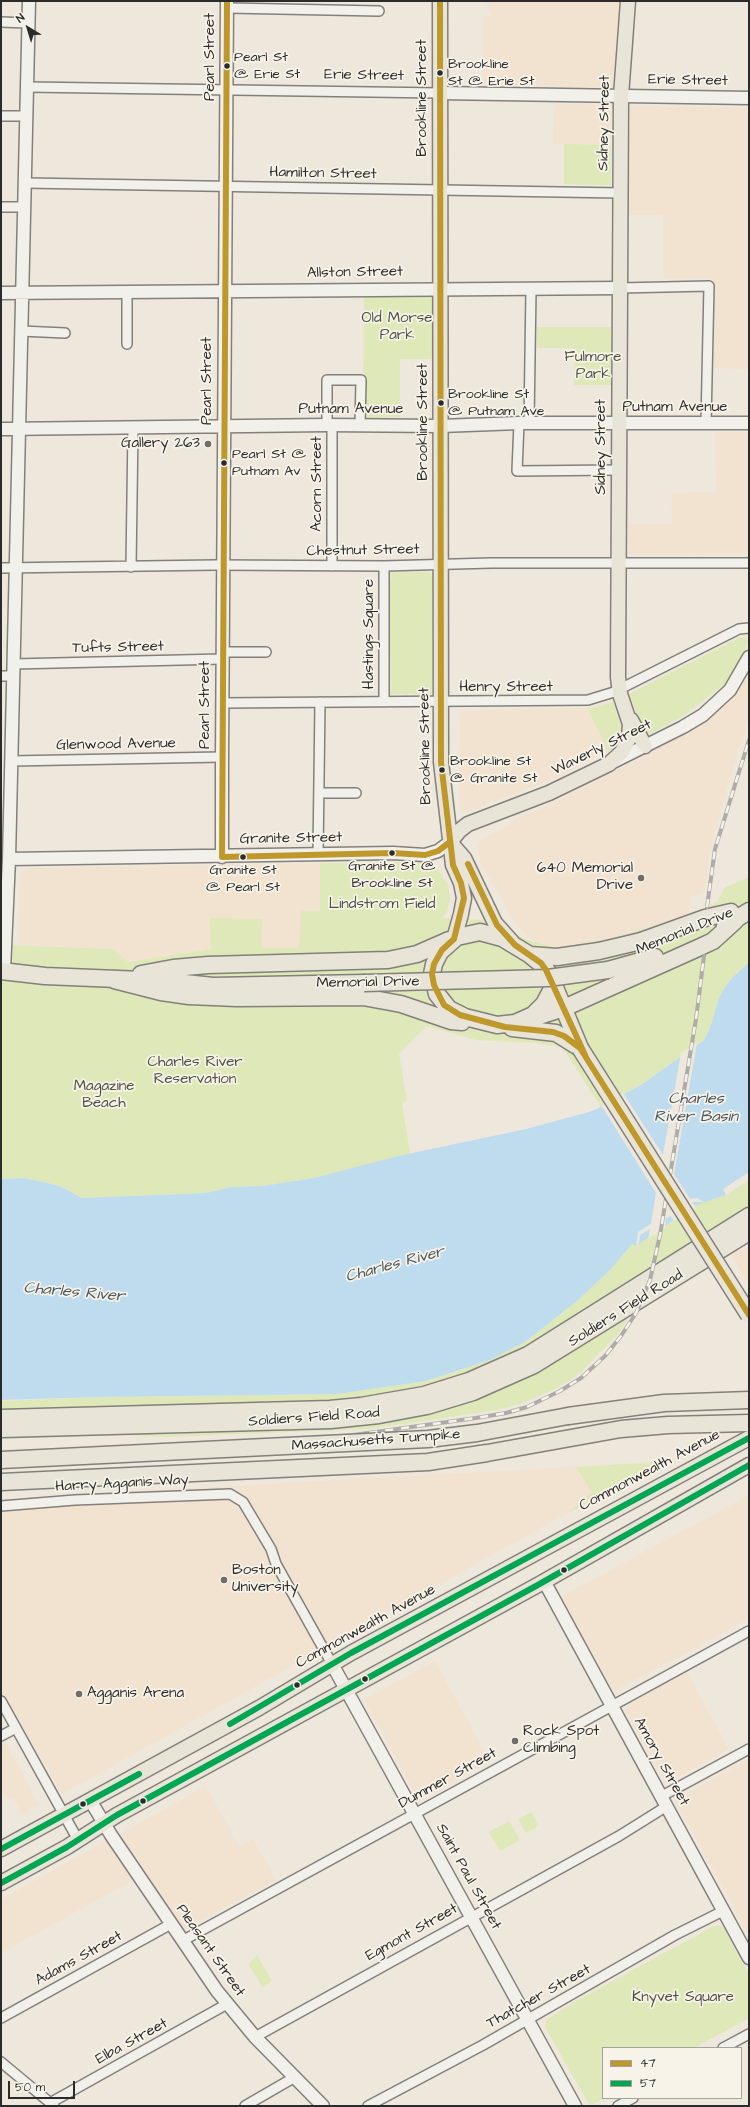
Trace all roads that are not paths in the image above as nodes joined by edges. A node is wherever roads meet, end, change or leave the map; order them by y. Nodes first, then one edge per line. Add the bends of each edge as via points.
1 (28, 1) edge
2 (440, 1) edge
3 (628, 1) edge
4 (228, 5) edge
5 (379, 10) dead end
6 (1, 22) edge
7 (28, 23) junction
8 (27, 87) junction
9 (228, 90) junction
10 (440, 93) junction
11 (621, 96) junction
12 (749, 98) edge
13 (1, 116) edge
14 (26, 116) junction
15 (25, 183) junction
16 (225, 187) junction
17 (440, 190) junction
18 (620, 193) junction
19 (1, 206) edge
20 (24, 207) junction
21 (440, 288) junction
22 (620, 288) junction
23 (531, 289) junction
24 (225, 290) junction
25 (127, 291) junction
26 (21, 293) junction
27 (1, 294) edge
28 (22, 331) junction
29 (64, 333) dead end
30 (127, 344) dead end
31 (524, 423) junction
32 (619, 423) junction
33 (706, 423) junction
34 (749, 423) edge
35 (329, 425) junction
36 (360, 426) junction
37 (441, 426) junction
38 (224, 427) junction
39 (134, 428) junction
40 (1, 429) edge
41 (19, 430) junction
42 (619, 470) junction
43 (441, 563) junction
44 (749, 563) edge
45 (619, 564) junction
46 (224, 566) junction
47 (332, 566) junction
48 (384, 566) junction
49 (132, 567) junction
50 (1, 568) edge
51 (16, 568) junction
52 (749, 628) edge
53 (266, 652) dead end
54 (222, 655) junction
55 (749, 657) edge
56 (14, 664) junction
57 (1, 676) edge
58 (13, 676) junction
59 (619, 689) junction
60 (222, 702) junction
61 (320, 702) junction
62 (384, 702) junction
63 (441, 702) junction
64 (628, 715) junction
65 (645, 746) junction
66 (222, 756) junction
67 (11, 761) junction
68 (609, 764) junction
69 (320, 793) junction
70 (356, 793) dead end
71 (450, 842) junction
72 (318, 855) junction
73 (222, 857) junction
74 (9, 859) junction
75 (749, 906) edge
76 (749, 911) edge
77 (733, 917) junction
78 (454, 939) junction
79 (515, 945) junction
80 (530, 955) junction
81 (2, 971) edge
82 (114, 980) junction
83 (554, 985) junction
84 (564, 1008) junction
85 (480, 1022) junction
86 (515, 1023) junction
87 (497, 1025) junction
88 (580, 1048) junction
89 (749, 1216) edge
90 (749, 1232) edge
91 (749, 1316) edge
92 (749, 1400) edge
93 (1, 1418) edge
94 (749, 1423) edge
95 (1, 1429) edge
96 (749, 1438) edge
97 (1, 1460) edge
98 (749, 1465) edge
99 (1, 1482) edge
100 (1, 1506) edge
101 (544, 1581) junction
102 (749, 1631) edge
103 (332, 1664) junction
104 (346, 1689) junction
105 (1, 1701) edge
106 (612, 1705) junction
107 (16, 1728) junction
108 (1, 1736) edge
109 (749, 1749) edge
110 (90, 1800) junction
111 (664, 1801) junction
112 (414, 1814) junction
113 (64, 1815) junction
114 (104, 1823) junction
115 (78, 1840) junction
116 (1, 1849) edge
117 (1, 1883) edge
118 (724, 1911) junction
119 (471, 1917) junction
120 (171, 1924) junction
121 (182, 1941) junction
122 (749, 1958) edge
123 (227, 2004) junction
124 (1, 2018) edge
125 (528, 2019) junction
126 (749, 2034) edge
127 (255, 2037) junction
128 (725, 2047) edge
129 (1, 2062) edge
130 (295, 2077) junction
131 (631, 2099) edge
132 (52, 2104) edge
133 (245, 2106) edge
134 (323, 2106) edge
135 (368, 2106) edge
136 (575, 2106) edge
137 (618, 2106) edge

1 - 7 street
2 - 10 main road, Brookline Street
3 - 11 main road, Sidney Street
4 - 5 street
4 - 9 street, Pearl Street
6 - 7 street
7 - 8 street
8 - 9 street, Erie Street
8 - 14 street
9 - 10 street, Erie Street
9 - 16 street, Pearl Street
10 - 11 street, Erie Street
10 - 17 main road, Brookline Street
11 - 12 street, Erie Street
11 - 18 main road, Sidney Street
13 - 14 street
14 - 15 street
15 - 16 street, Hamilton Street
15 - 20 street
16 - 17 street, Hamilton Street
16 - 24 street, Pearl Street
17 - 18 street, Hamilton Street
17 - 21 main road, Brookline Street
18 - 22 main road, Sidney Street
19 - 20 street
20 - 26 street
21 - 23 street, Allston Street
21 - 24 street, Allston Street
21 - 37 main road, Brookline Street
22 - 23 street, Allston Street
22 - 32 main road, Sidney Street
22 - 33 street, Allston Street via 709,286
23 - 31 street
24 - 25 street, Allston Street
24 - 38 street, Pearl Street
25 - 26 street, Allston Street
25 - 30 street
26 - 27 street, Allston Street
26 - 28 street
28 - 29 street
28 - 41 street
31 - 32 street, Putnam Avenue
31 - 37 street, Putnam Avenue
31 - 42 street via 517,471
32 - 33 street, Putnam Avenue
32 - 42 main road, Sidney Street
33 - 34 street, Putnam Avenue
35 - 36 street, Putnam Avenue
35 - 36 street, Acorn Street via 327,380 361,380
35 - 38 street, Putnam Avenue
35 - 47 street, Acorn Street
36 - 37 street, Putnam Avenue
37 - 43 main road, Brookline Street
38 - 39 street, Putnam Avenue
38 - 46 street, Pearl Street
39 - 41 street, Putnam Avenue
39 - 49 street
40 - 41 street, Putnam Avenue
41 - 51 street
42 - 45 main road, Sidney Street
43 - 45 street, Chestnut Street
43 - 48 street, Chestnut Street
43 - 63 main road, Brookline Street
44 - 45 street, Chestnut Street
45 - 59 main road, Sidney Street
46 - 47 street, Chestnut Street
46 - 49 street, Chestnut Street
46 - 54 street, Pearl Street
47 - 48 street, Chestnut Street
48 - 62 street, Hastings Square
49 - 51 street, Chestnut Street
50 - 51 street, Chestnut Street
51 - 56 street
52 - 59 street, Henry Street via 739,629
53 - 54 street, Tufts Street
54 - 56 street, Tufts Street
54 - 60 street, Pearl Street
55 - 65 street, Waverly Street via 733,686 709,710 690,723
56 - 58 street
57 - 58 street
58 - 67 street
59 - 63 street, Henry Street via 599,698 583,701
59 - 64 main road, Sidney Street
60 - 61 street, Henry Street
60 - 66 street, Pearl Street
61 - 62 street, Henry Street
61 - 69 street
62 - 63 street, Henry Street
63 - 71 main road, Brookline Street via 441,773
64 - 65 main road
64 - 68 main road, Sidney Street via 628,743 620,755
65 - 68 street, Waverly Street
66 - 67 street, Glenwood Avenue
66 - 73 street, Pearl Street
67 - 74 street
68 - 71 main road, Waverly Street via 549,794 468,824 459,830
69 - 70 street
69 - 72 street
71 - 72 street, Granite Street via 438,851 425,855
71 - 78 main road, Brookline Street via 453,865 464,894
71 - 79 main road via 464,858 495,923
72 - 73 street, Granite Street
73 - 74 street, Granite Street
74 - 81 street
75 - 77 highway, Memorial Drive
76 - 77 highway, Memorial Drive
77 - 80 highway via 705,918 641,941 600,951 557,957
77 - 82 highway, Memorial Drive via 607,965 364,978 213,977 166,981
77 - 84 highway via 713,941
78 - 79 highway via 466,934 484,932
78 - 82 highway via 417,954 396,959 197,966 161,970
78 - 85 highway via 442,950 434,964 434,988 449,1009
79 - 80 highway
80 - 83 highway via 544,966
81 - 82 highway, Memorial Drive
82 - 85 highway via 195,997 363,997 401,1004 451,1021
83 - 84 highway
83 - 86 highway via 539,1010
84 - 86 highway
84 - 88 highway
85 - 87 highway
86 - 87 highway
87 - 88 highway via 556,1033
88 - 91 highway, bridge
89 - 93 highway, Soldiers Field Road via 528,1355 470,1381 424,1395 366,1406 330,1409
90 - 95 highway, Soldiers Field Road via 534,1365 473,1392 427,1406 362,1418 326,1421
92 - 97 highway, Massachusetts Turnpike, bridge via 664,1403 428,1439
94 - 99 highway, Massachusetts Turnpike via 668,1425 614,1430 428,1462
96 - 103 main road, Commonwealth Avenue
98 - 101 main road
100 - 103 street, Harry Agganis Way via 75,1500 230,1494 243,1502
101 - 104 main road
101 - 106 street, Amory Street
102 - 106 street, Dummer Street
103 - 104 street, Saint Paul Street
103 - 110 main road, Commonwealth Avenue via 258,1708
104 - 112 street, Saint Paul Street
104 - 114 main road
105 - 107 street
106 - 111 street, Amory Street
106 - 112 street, Dummer Street
107 - 108 street
107 - 113 street
109 - 111 street, Egmont Street
110 - 113 main road, Commonwealth Avenue
110 - 114 street, Pleasant Street
111 - 118 street, Amory Street
111 - 119 street, Egmont Street via 619,1836
112 - 119 street, Saint Paul Street
112 - 121 street, Dummer Street
113 - 115 street
113 - 116 main road, Commonwealth Avenue
114 - 115 main road
114 - 120 street, Pleasant Street
115 - 117 main road
118 - 122 street, Amory Street
118 - 125 street, Thatcher Street via 675,1935
119 - 125 street, Saint Paul Street
119 - 127 street, Egmont Street
120 - 121 street, Pleasant Street
120 - 124 street, Adams Street
121 - 123 street, Pleasant Street
123 - 127 street, Pleasant Street
123 - 132 street, Elba Street
125 - 135 street, Thatcher Street
125 - 136 street, Saint Paul Street
126 - 128 street
127 - 130 street, Pleasant Street
129 - 132 street
130 - 133 street
130 - 134 street, Pleasant Street
131 - 137 street

